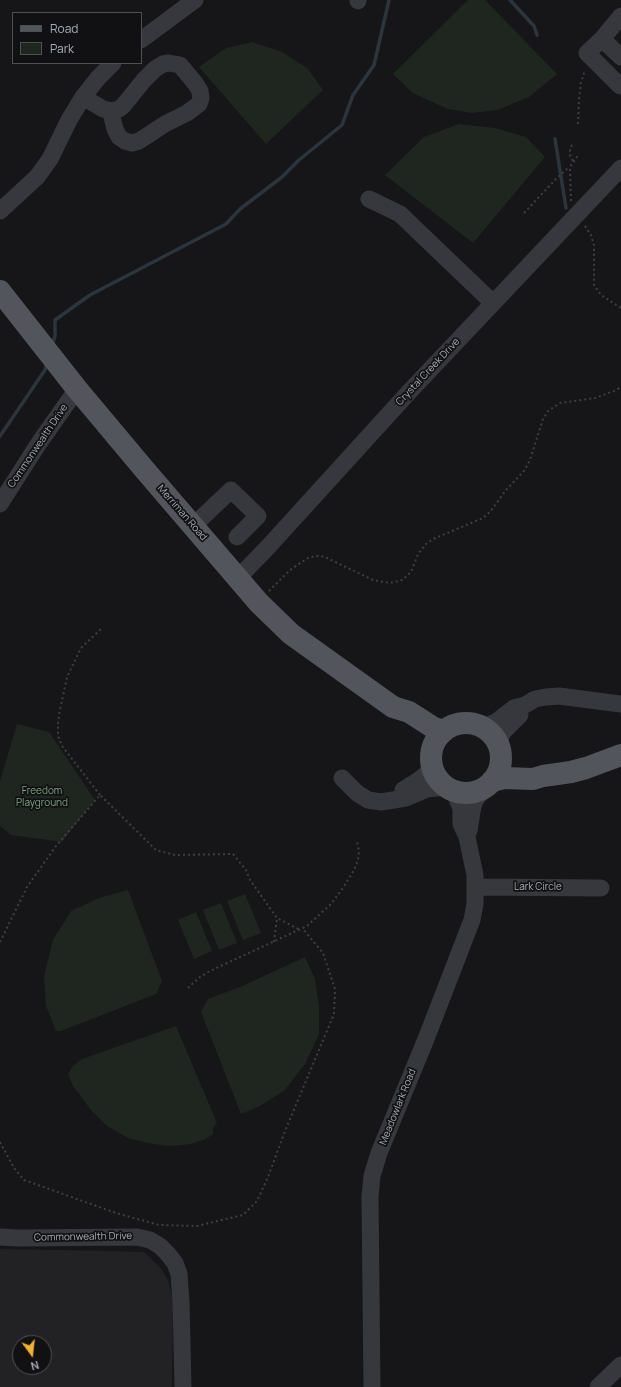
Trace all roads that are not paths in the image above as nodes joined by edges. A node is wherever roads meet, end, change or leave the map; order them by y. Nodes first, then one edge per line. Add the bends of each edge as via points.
1 (195, 0) edge
2 (621, 16) edge
3 (602, 38) junction
4 (142, 39) edge
5 (621, 57) edge
6 (112, 64) edge
7 (621, 85) edge
8 (83, 97) junction
9 (112, 111) junction
10 (621, 168) edge
11 (369, 199) dead end
12 (0, 211) edge
13 (0, 291) edge
14 (493, 303) junction
15 (77, 389) junction
16 (0, 504) edge
17 (193, 526) junction
18 (237, 537) dead end
19 (238, 578) junction
20 (525, 704) junction
21 (621, 704) edge
22 (393, 707) junction
23 (482, 727) junction
24 (444, 731) junction
25 (500, 750) junction
26 (621, 755) edge
27 (432, 758) junction
28 (543, 776) junction
29 (342, 778) dead end
30 (489, 784) junction
31 (449, 789) junction
32 (392, 800) junction
33 (467, 837) junction
34 (476, 887) junction
35 (601, 888) dead end
36 (0, 1237) edge
37 (621, 1366) edge
38 (182, 1387) edge
39 (372, 1387) edge
40 (598, 1387) edge

1 - 4 street
2 - 3 street
3 - 5 street
3 - 7 street via 587,53
6 - 8 street
8 - 9 street via 103,109
8 - 12 street via 50,159 37,177
9 - 9 street via 123,106 144,80 163,64 180,64 200,91 199,104 132,143 120,137 115,129
10 - 14 street, Crystal Creek Drive
11 - 14 street via 400,214
13 - 15 main road, Merriman Road
14 - 19 street, Crystal Creek Drive
15 - 16 street, Commonwealth Drive
15 - 17 main road, Merriman Road
17 - 18 street via 231,490 258,516
17 - 19 main road, Merriman Road
19 - 22 main road, Merriman Road via 291,634
20 - 21 street via 535,699 559,696
20 - 23 street via 514,708 496,722
20 - 25 street via 521,714 501,736
22 - 24 main road, Merriman Road via 409,712 434,728
22 - 27 main road, Merriman Road via 402,720 423,736
23 - 24 main road via 462,723
23 - 25 main road via 495,738
24 - 27 main road via 437,739
25 - 28 main road via 506,760 515,766
25 - 30 main road via 499,768
26 - 28 main road via 586,768
27 - 31 main road via 440,782
27 - 32 street via 419,780 401,790
28 - 30 main road via 533,779 504,778
29 - 32 street via 368,800
30 - 31 main road via 470,793
30 - 33 street, Meadowlark Road via 473,806
31 - 32 street via 427,789 406,798
31 - 33 street, Meadowlark Road via 459,802
33 - 34 street, Meadowlark Road
34 - 35 street, Lark Circle
34 - 39 street, Meadowlark Road via 472,920 372,1176
36 - 38 street, Commonwealth Drive via 137,1237 160,1246 175,1263 179,1274
37 - 40 street

